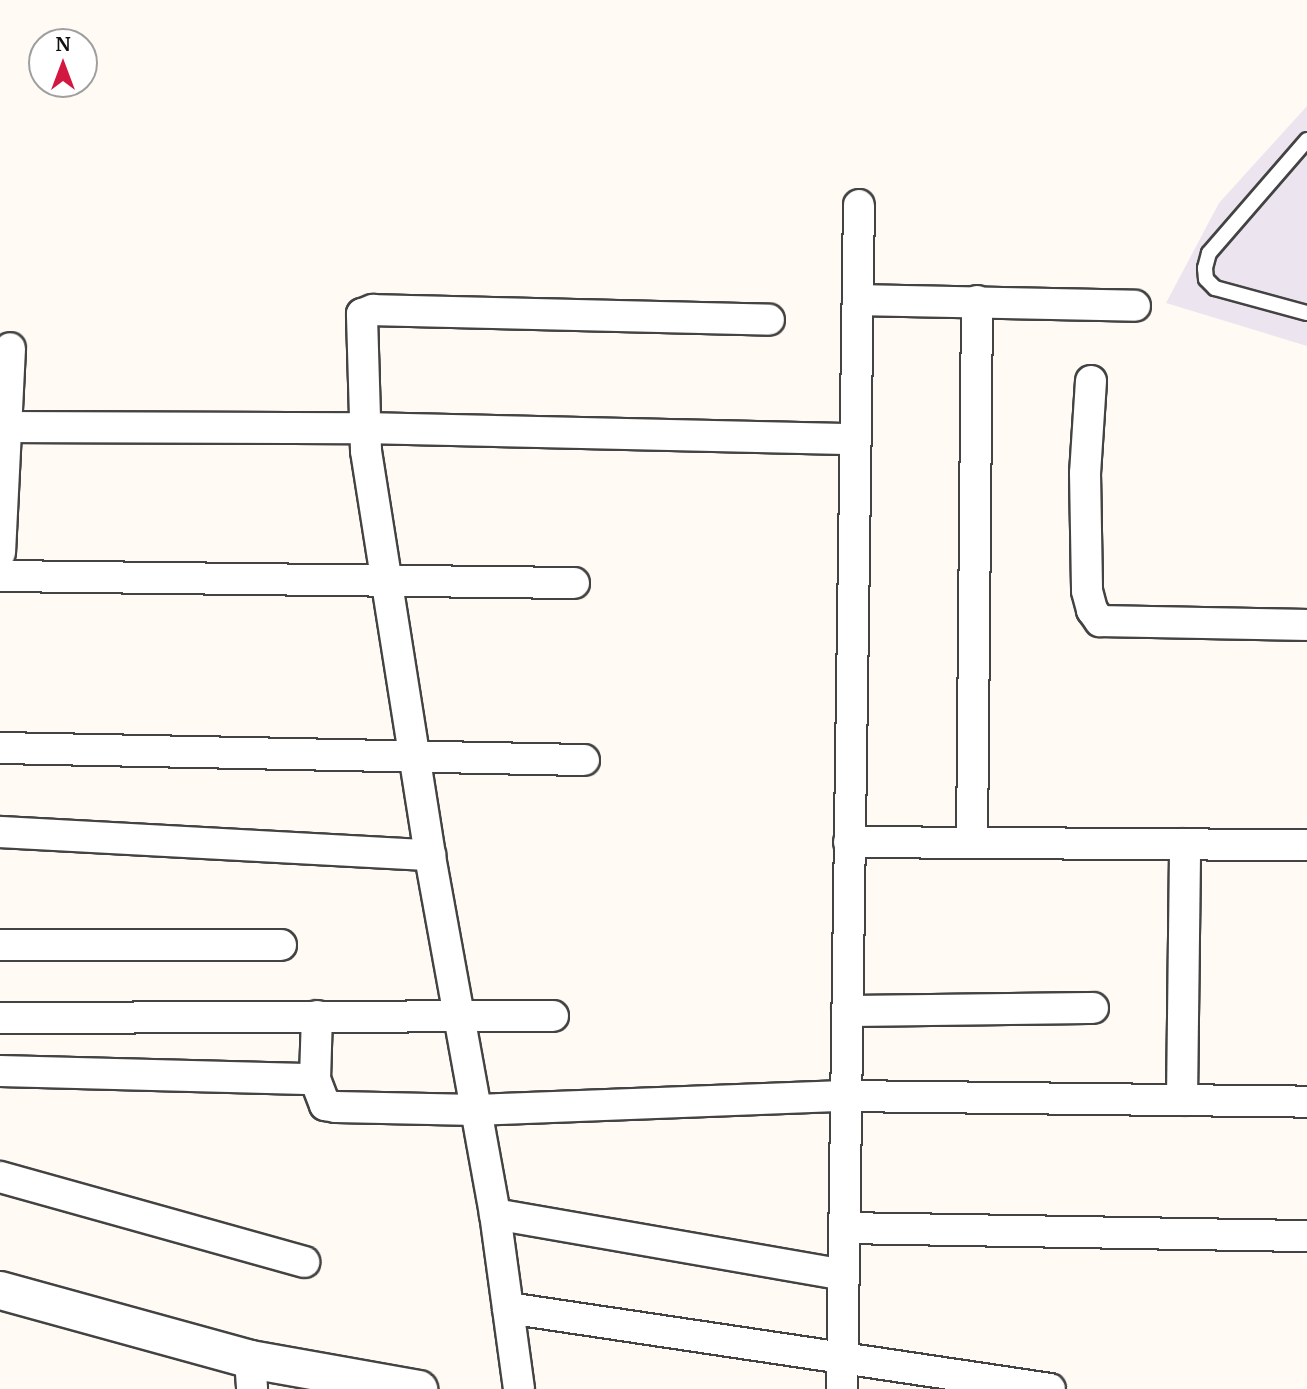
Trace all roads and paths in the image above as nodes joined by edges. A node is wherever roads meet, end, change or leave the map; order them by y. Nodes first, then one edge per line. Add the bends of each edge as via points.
1 (1307, 140) edge
2 (859, 205) dead end
3 (858, 300) junction
4 (977, 301) junction
5 (1135, 306) dead end
6 (1307, 313) edge
7 (769, 320) dead end
8 (10, 348) dead end
9 (1091, 382) dead end
10 (2, 427) edge
11 (363, 428) junction
12 (856, 439) junction
13 (0, 553) edge
14 (0, 576) edge
15 (385, 579) junction
16 (574, 583) dead end
17 (1307, 625) edge
18 (0, 748) edge
19 (417, 756) junction
20 (584, 760) dead end
21 (0, 832) edge
22 (849, 842) junction
23 (972, 843) junction
24 (1185, 844) junction
25 (1307, 845) edge
26 (430, 855) junction
27 (0, 945) edge
28 (282, 945) dead end
29 (1093, 1008) dead end
30 (847, 1011) junction
31 (317, 1016) junction
32 (458, 1016) junction
33 (552, 1016) dead end
34 (0, 1018) edge
35 (0, 1071) edge
36 (315, 1079) junction
37 (844, 1096) junction
38 (1182, 1100) junction
39 (1307, 1102) edge
40 (476, 1110) junction
41 (0, 1177) edge
42 (495, 1214) junction
43 (844, 1228) junction
44 (1307, 1236) edge
45 (304, 1262) dead end
46 (843, 1275) junction
47 (0, 1290) edge
48 (508, 1308) junction
49 (842, 1357) junction
50 (251, 1374) edge
51 (413, 1388) edge
52 (519, 1389) edge
53 (842, 1389) edge
54 (1049, 1389) edge

1 - 6 lane via 1209,253 1205,268 1206,279 1215,288
2 - 3 street
3 - 4 street
3 - 12 street
4 - 5 street
4 - 23 street
7 - 11 street via 366,310 362,314
8 - 10 street
9 - 17 street via 1085,473 1087,591 1091,610 1100,621
10 - 11 street
10 - 13 street
11 - 12 street
11 - 15 street
12 - 22 street
14 - 15 street
15 - 16 street
15 - 19 street
18 - 19 street
19 - 20 street
19 - 26 street
21 - 26 street
22 - 23 street
22 - 30 street
23 - 24 street
24 - 25 street
24 - 38 street
26 - 32 street
27 - 28 street
29 - 30 street
30 - 37 street
31 - 32 street
31 - 34 street
31 - 36 street
32 - 33 street
32 - 40 street
35 - 36 street
36 - 40 street via 329,1107
37 - 38 street
37 - 40 street
37 - 43 street
38 - 39 street
40 - 42 street
41 - 45 street
42 - 46 street
42 - 48 street
43 - 44 street
43 - 46 street
46 - 49 street
47 - 50 street
48 - 49 street
48 - 52 street
49 - 53 street
49 - 54 street
50 - 51 street

